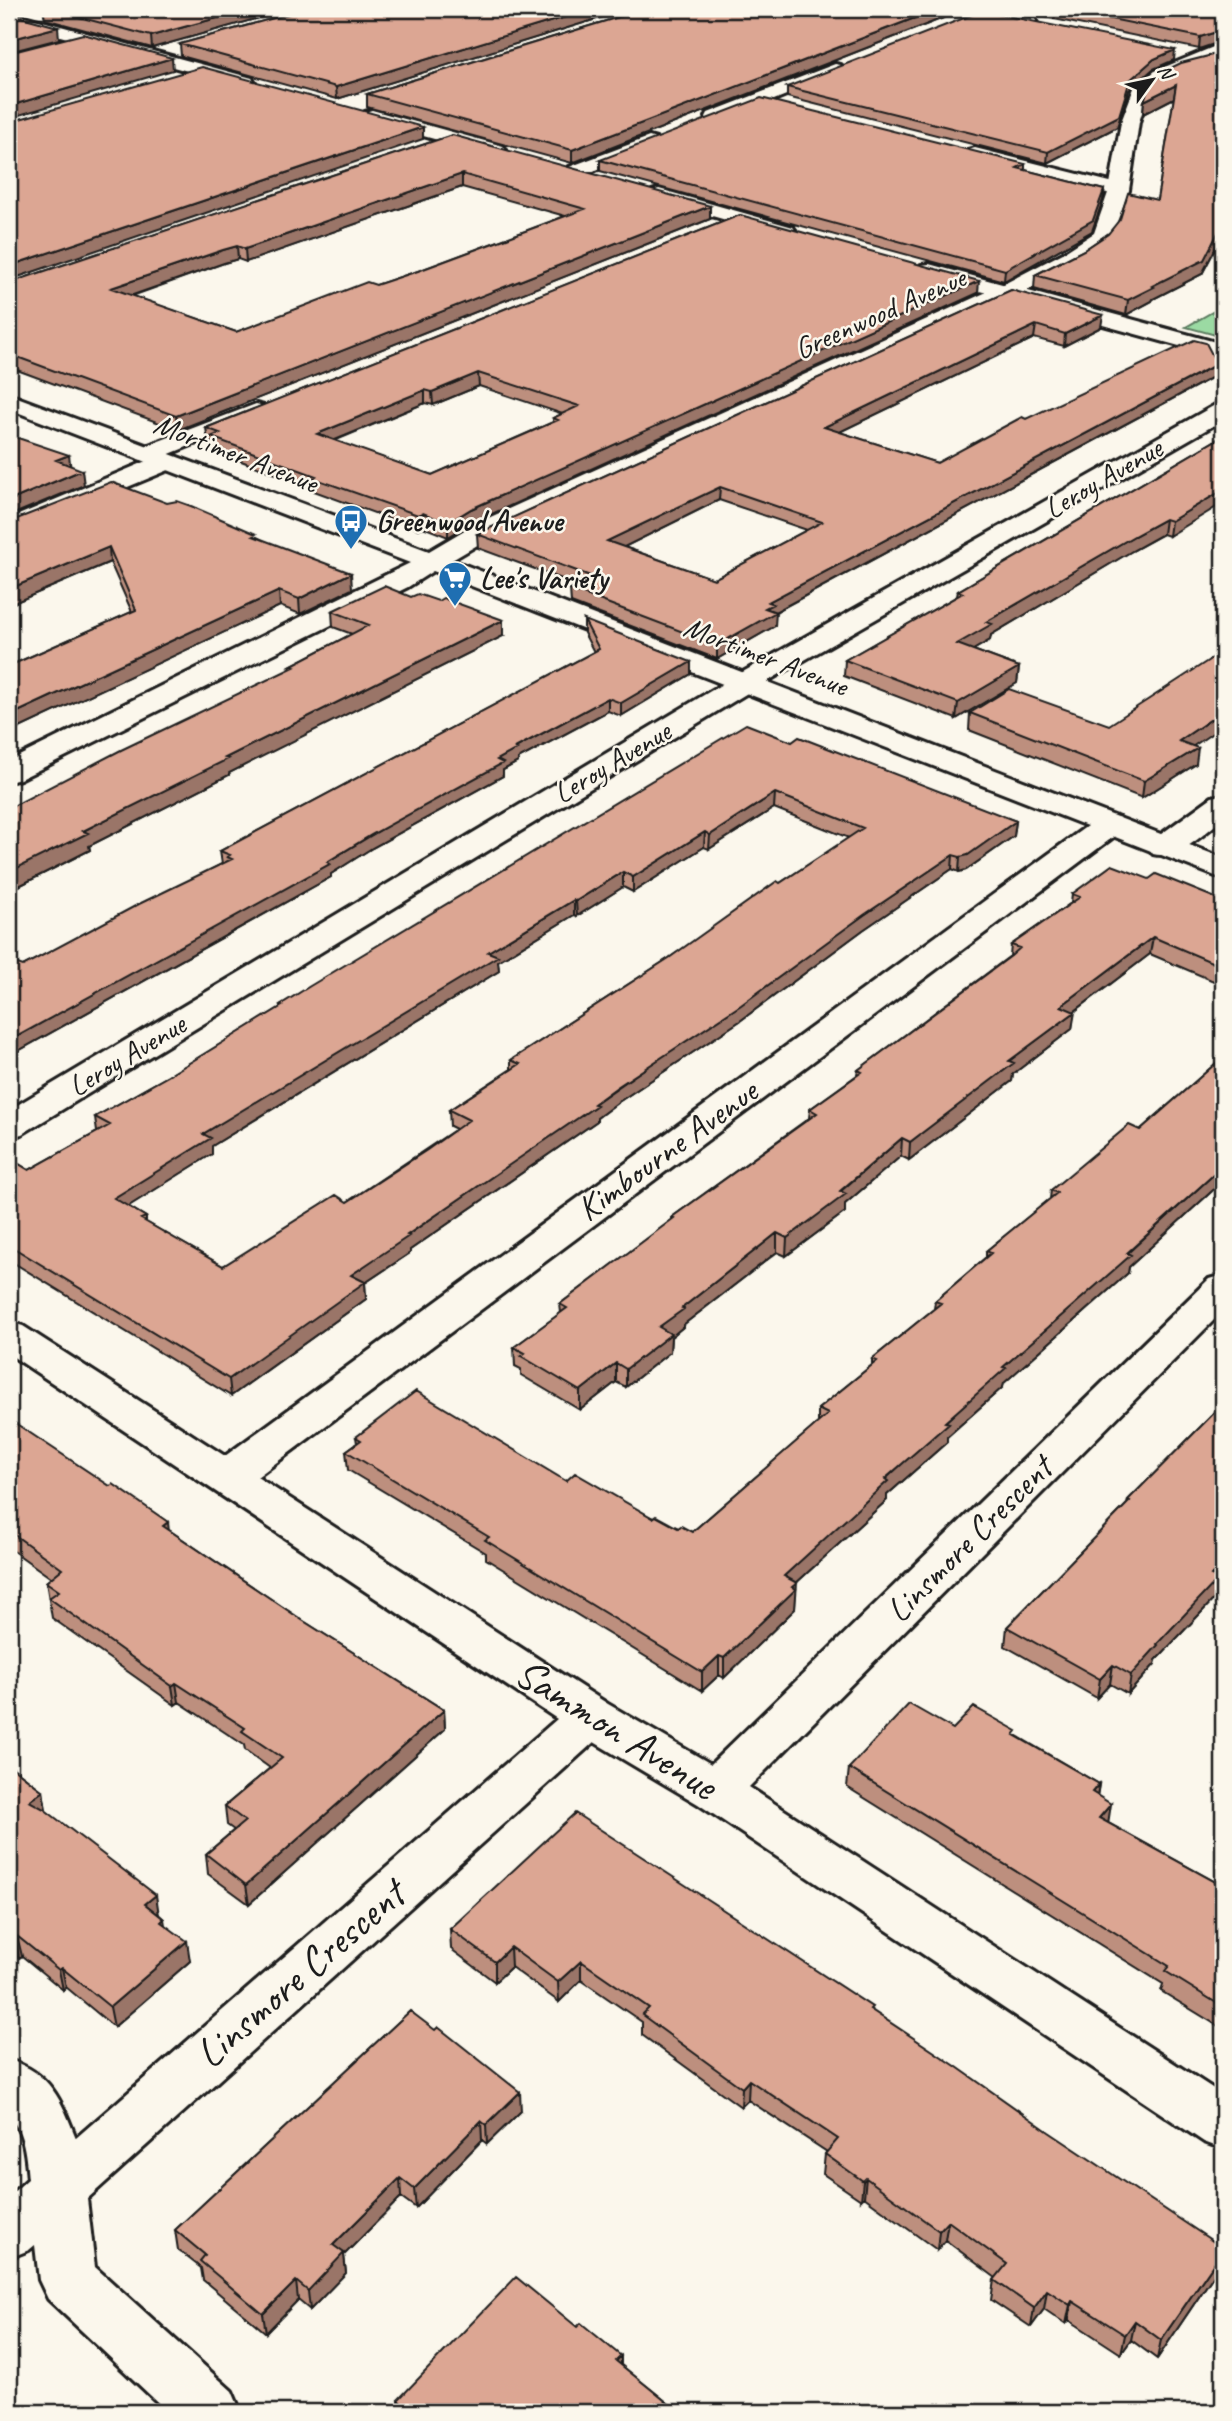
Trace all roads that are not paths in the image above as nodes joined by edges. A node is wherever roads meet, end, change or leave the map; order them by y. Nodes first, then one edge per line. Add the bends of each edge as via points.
1 (976, 10) edge
2 (9, 16) edge
3 (947, 24) edge
4 (1045, 26) edge
5 (183, 47) edge
6 (1223, 48) edge
7 (1170, 51) edge
8 (153, 56) junction
9 (1200, 58) junction
10 (1223, 63) edge
11 (847, 64) edge
12 (204, 70) junction
13 (169, 80) edge
14 (262, 86) edge
15 (760, 99) junction
16 (794, 108) edge
17 (352, 111) edge
18 (698, 123) edge
19 (661, 138) edge
20 (451, 139) junction
21 (422, 148) edge
22 (954, 148) edge
23 (513, 155) edge
24 (551, 165) edge
25 (576, 171) junction
26 (613, 182) edge
27 (638, 189) edge
28 (1119, 190) junction
29 (738, 218) junction
30 (700, 233) edge
31 (805, 236) edge
32 (913, 266) edge
33 (1008, 291) junction
34 (1223, 351) edge
35 (9, 401) edge
36 (275, 403) edge
37 (1223, 410) edge
38 (157, 458) junction
39 (9, 528) edge
40 (433, 562) junction
41 (744, 683) junction
42 (9, 773) edge
43 (1223, 804) edge
44 (1109, 825) junction
45 (1164, 847) junction
46 (1223, 869) edge
47 (9, 1126) edge
48 (1223, 1288) edge
49 (9, 1335) edge
50 (227, 1477) junction
51 (591, 1717) junction
52 (715, 1790) junction
53 (9, 2083) edge
54 (1223, 2125) edge
55 (56, 2191) junction
56 (9, 2232) edge
57 (211, 2412) edge

1 - 3 street
1 - 4 street
2 - 8 street
5 - 8 street
6 - 9 street, Greenwood Avenue
7 - 9 street
8 - 12 street
9 - 10 street
9 - 28 street, Greenwood Avenue via 1161,75 1140,92
11 - 15 street
12 - 13 street
12 - 14 street
15 - 16 street
15 - 18 street
17 - 20 street
19 - 25 street
20 - 21 street
20 - 23 street
22 - 28 street
24 - 25 street
25 - 26 street
27 - 29 street
28 - 33 street, Greenwood Avenue via 1102,236
29 - 30 street
29 - 31 street
32 - 33 street
33 - 34 street
33 - 40 street, Greenwood Avenue via 482,531
35 - 38 street, Mortimer Avenue
36 - 38 street
37 - 41 street, Leroy Avenue
38 - 39 street
38 - 40 street, Mortimer Avenue
40 - 41 street, Mortimer Avenue
40 - 42 street, Greenwood Avenue
41 - 44 street, Mortimer Avenue
41 - 47 street, Leroy Avenue
43 - 45 street
44 - 45 street, Mortimer Avenue
44 - 50 street, Kimbourne Avenue
45 - 46 street, Mortimer Avenue
48 - 52 street, Linsmore Crescent
49 - 50 street, Sammon Avenue
50 - 51 street, Sammon Avenue
51 - 52 street, Sammon Avenue
51 - 55 street, Linsmore Crescent
52 - 54 street, Sammon Avenue
53 - 55 street via 37,2108 52,2152
55 - 56 street, Linsmore Crescent
55 - 57 street via 68,2280

